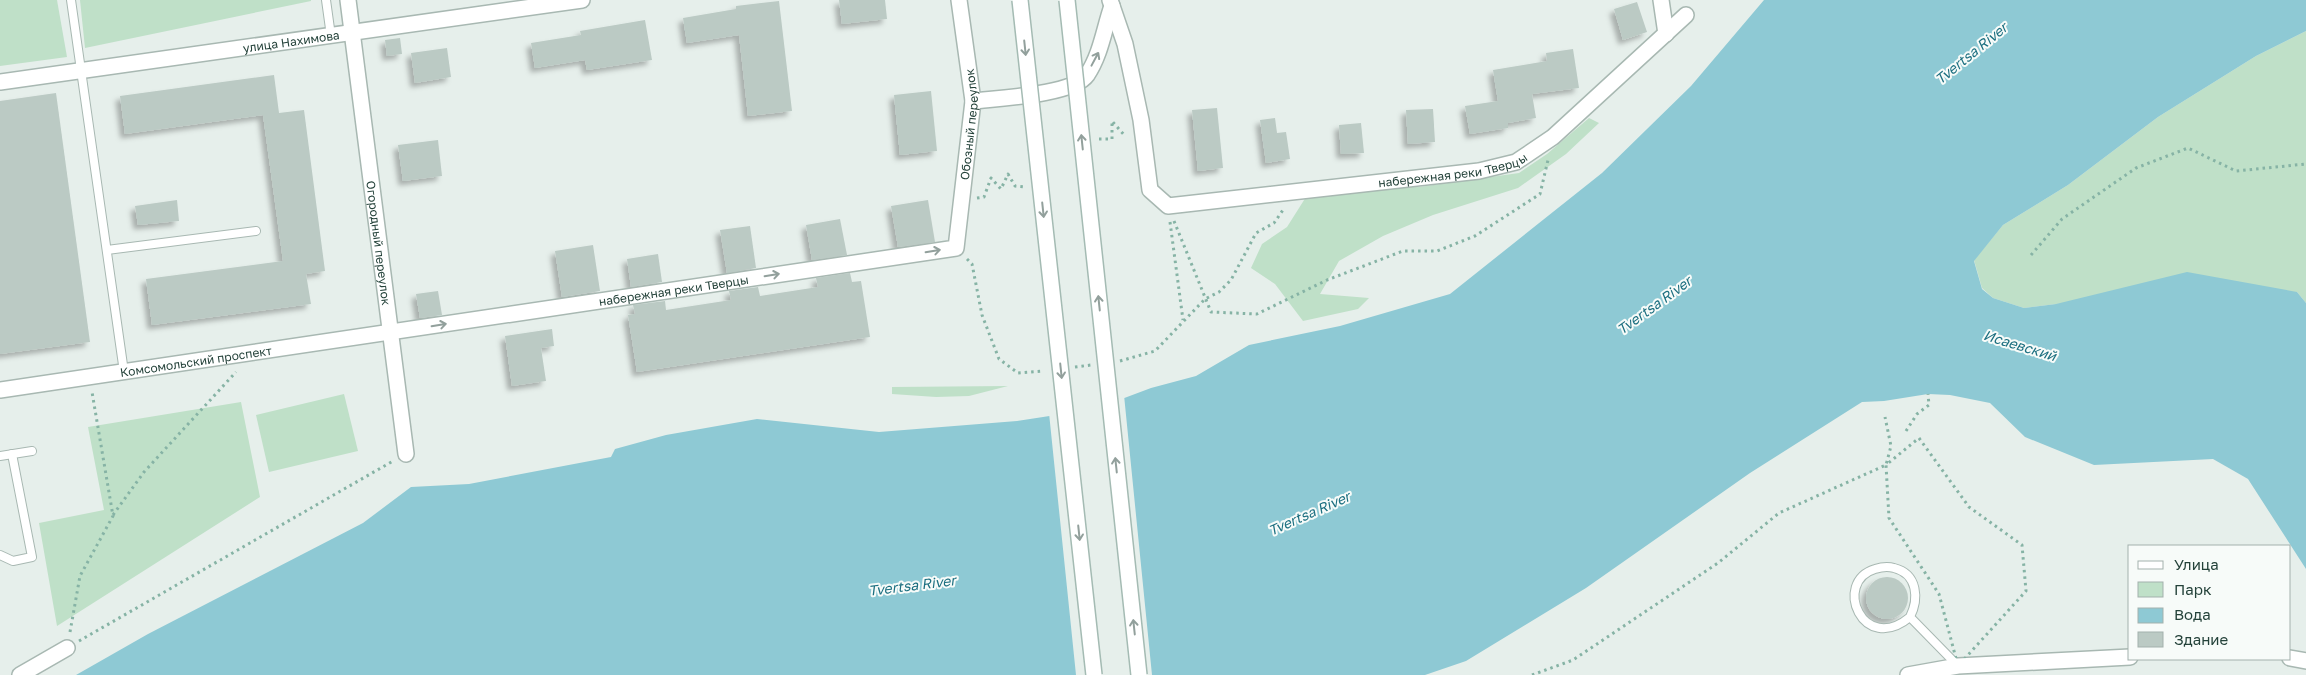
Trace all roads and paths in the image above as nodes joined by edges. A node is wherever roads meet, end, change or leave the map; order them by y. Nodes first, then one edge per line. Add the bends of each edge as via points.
1 (71, 0) edge
2 (326, 0) edge
3 (348, 0) edge
4 (582, 0) edge
5 (959, 0) edge
6 (1020, 0) edge
7 (1067, 0) edge
8 (1661, 0) edge
9 (1111, 3) edge
10 (1686, 15) dead end
11 (351, 33) junction
12 (1666, 34) junction
13 (331, 36) junction
14 (80, 71) junction
15 (0, 82) edge
16 (973, 101) junction
17 (1142, 120) junction
18 (1553, 137) junction
19 (1099, 140) dead end
20 (2306, 164) edge
21 (1026, 187) dead end
22 (1297, 191) junction
23 (984, 197) dead end
24 (1168, 206) junction
25 (256, 231) dead end
26 (956, 248) joint
27 (107, 250) junction
28 (2031, 255) dead end
29 (1205, 299) junction
30 (390, 332) junction
31 (253, 353) junction
32 (124, 372) junction
33 (89, 377) junction
34 (0, 390) edge
35 (1928, 394) dead end
36 (1885, 417) dead end
37 (1906, 431) dead end
38 (32, 451) dead end
39 (12, 454) junction
40 (406, 454) joint
41 (0, 456) edge
42 (1886, 465) junction
43 (113, 516) junction
44 (0, 555) edge
45 (1910, 617) junction
46 (67, 648) junction
47 (2128, 657) edge
48 (2291, 658) edge
49 (2306, 661) edge
50 (1958, 670) edge
51 (20, 675) edge
52 (1094, 675) edge
53 (1139, 675) edge
54 (1532, 675) edge
55 (1908, 675) edge

1 - 14 lane
2 - 13 lane
3 - 11 street, Огородный переулок
4 - 11 street, улица Нахимова
5 - 16 street, Обозный переулок
6 -> 52 street, bridge
53 -> 7 street, bridge
8 - 12 street
16 -> 9 street via 1062,90 1086,76 1100,50
9 - 17 street via 1125,44
10 - 12 street, набережная реки Тверцы
11 - 13 street, улица Нахимова
11 - 30 street, Огородный переулок
12 - 18 street, набережная реки Тверцы
13 - 14 street, улица Нахимова
14 - 15 street, улица Нахимова
14 - 27 lane
16 - 26 street, Обозный переулок
17 - 19 path via 1131,120 1126,136 1112,121 1112,139
17 - 24 street via 1150,190
18 - 22 street, набережная реки Тверцы via 1516,162 1478,170
18 - 29 path via 1540,194 1475,236 1437,251 1403,251 1327,280 1257,314 1211,312
20 - 28 path via 2236,171 2188,148 2136,168 2062,219
21 - 23 path via 1015,186 1008,174 1001,189 991,178
22 - 24 street, набережная реки Тверцы
22 - 29 path via 1274,223 1256,233 1231,280 1219,292
24 - 29 path
24 - 29 path via 1183,320
25 - 27 lane
30 -> 26 street, набережная реки Тверцы
27 - 32 lane
30 - 31 street, Комсомольский проспект
30 - 40 street, Огородный переулок
31 - 32 street, Комсомольский проспект
31 - 43 path via 196,419 144,472
32 - 33 street, Комсомольский проспект
33 - 34 street, Комсомольский проспект
33 - 43 path
35 - 37 path via 1929,405 1917,414
36 - 42 path via 1891,446
38 - 39 lane
39 - 41 lane
39 - 44 lane via 32,557 13,561
40 - 46 path
42 - 50 path via 1890,518 1939,594
42 - 50 path via 1919,438 1969,507 2022,545 2026,592
42 - 54 path via 1779,513 1718,563 1573,660
43 - 46 path via 80,576
45 - 45 lane via 1916,594 1905,573 1882,567 1870,570 1861,578 1854,601 1866,622 1877,628 1889,629
45 - 50 lane
46 - 51 street
47 - 50 street
48 - 49 street
50 - 55 street

